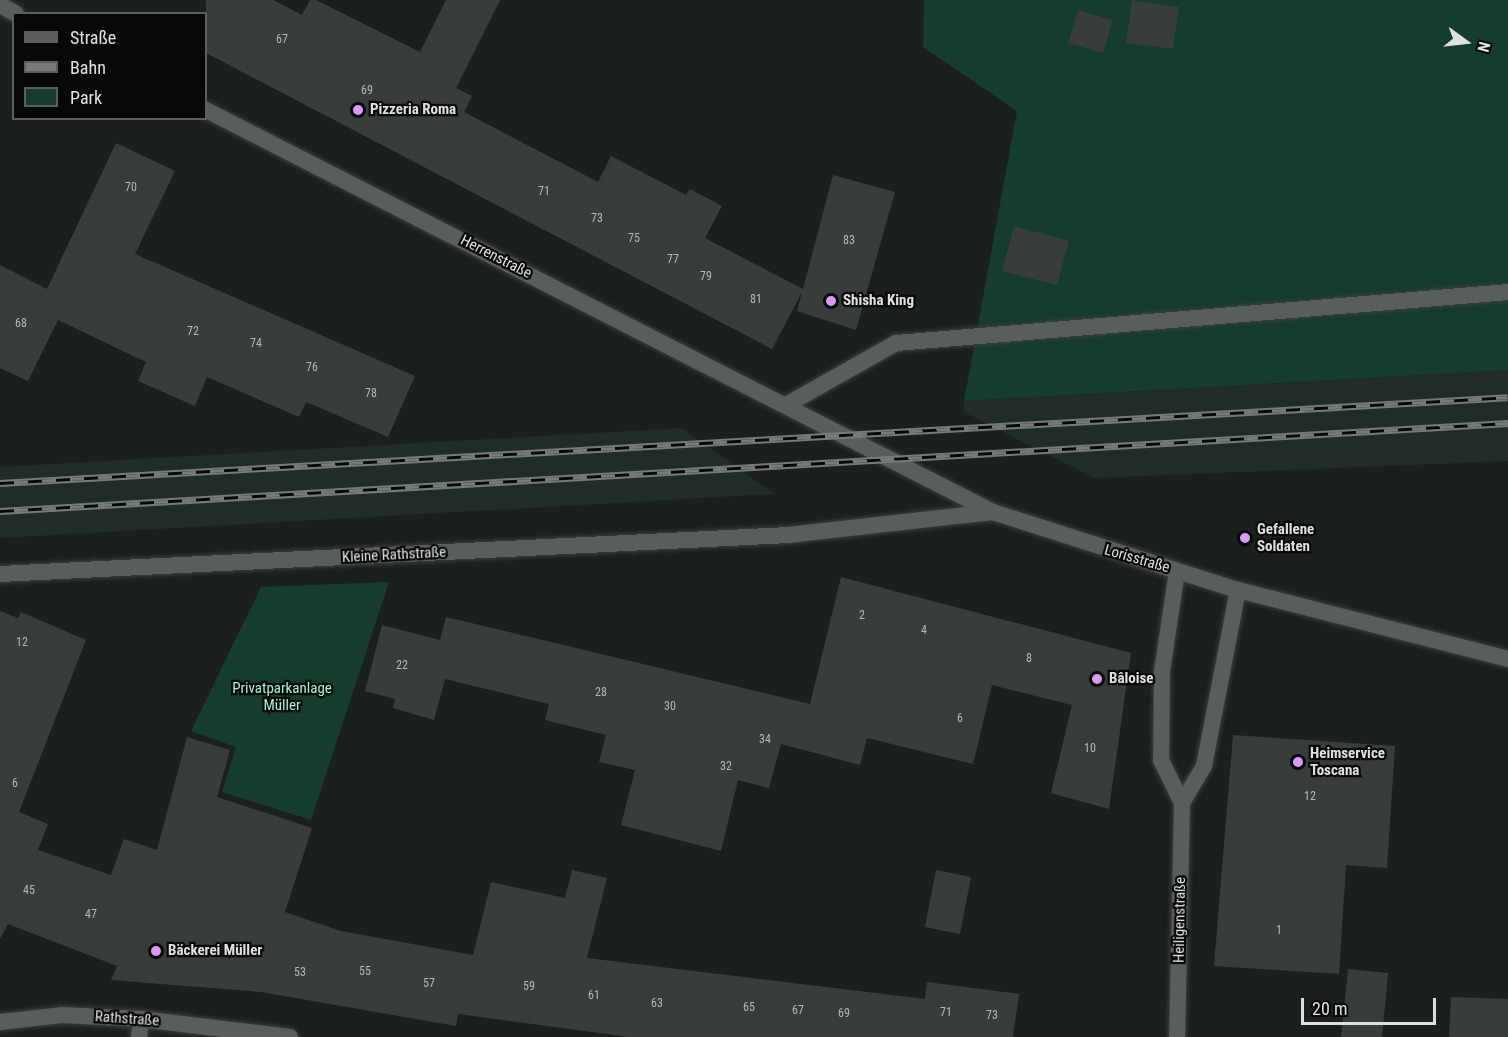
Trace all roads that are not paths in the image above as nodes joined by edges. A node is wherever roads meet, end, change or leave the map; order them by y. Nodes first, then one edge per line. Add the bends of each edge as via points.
1 (207, 111) edge
2 (1508, 292) edge
3 (786, 405) junction
4 (993, 512) junction
5 (1177, 571) junction
6 (0, 574) edge
7 (1238, 590) junction
8 (1508, 658) edge
9 (1182, 803) junction
10 (141, 1019) junction
11 (0, 1022) edge
12 (139, 1037) edge
13 (290, 1037) edge
14 (1177, 1037) edge

1 - 3 street, Herrenstraße
2 - 3 street via 896,343
3 - 4 street, Lorisstraße
4 - 5 street, Lorisstraße
4 - 6 street, Kleine Rathstraße via 788,536
5 - 7 street, Lorisstraße
5 - 9 street, Heiligenstraße via 1162,672 1161,760
7 - 8 street, Lorisstraße
7 - 9 street, Heiligenstraße via 1204,766
9 - 14 street, Heiligenstraße
10 - 11 street, Rathstraße via 62,1015
10 - 12 street
10 - 13 street, Rathstraße

